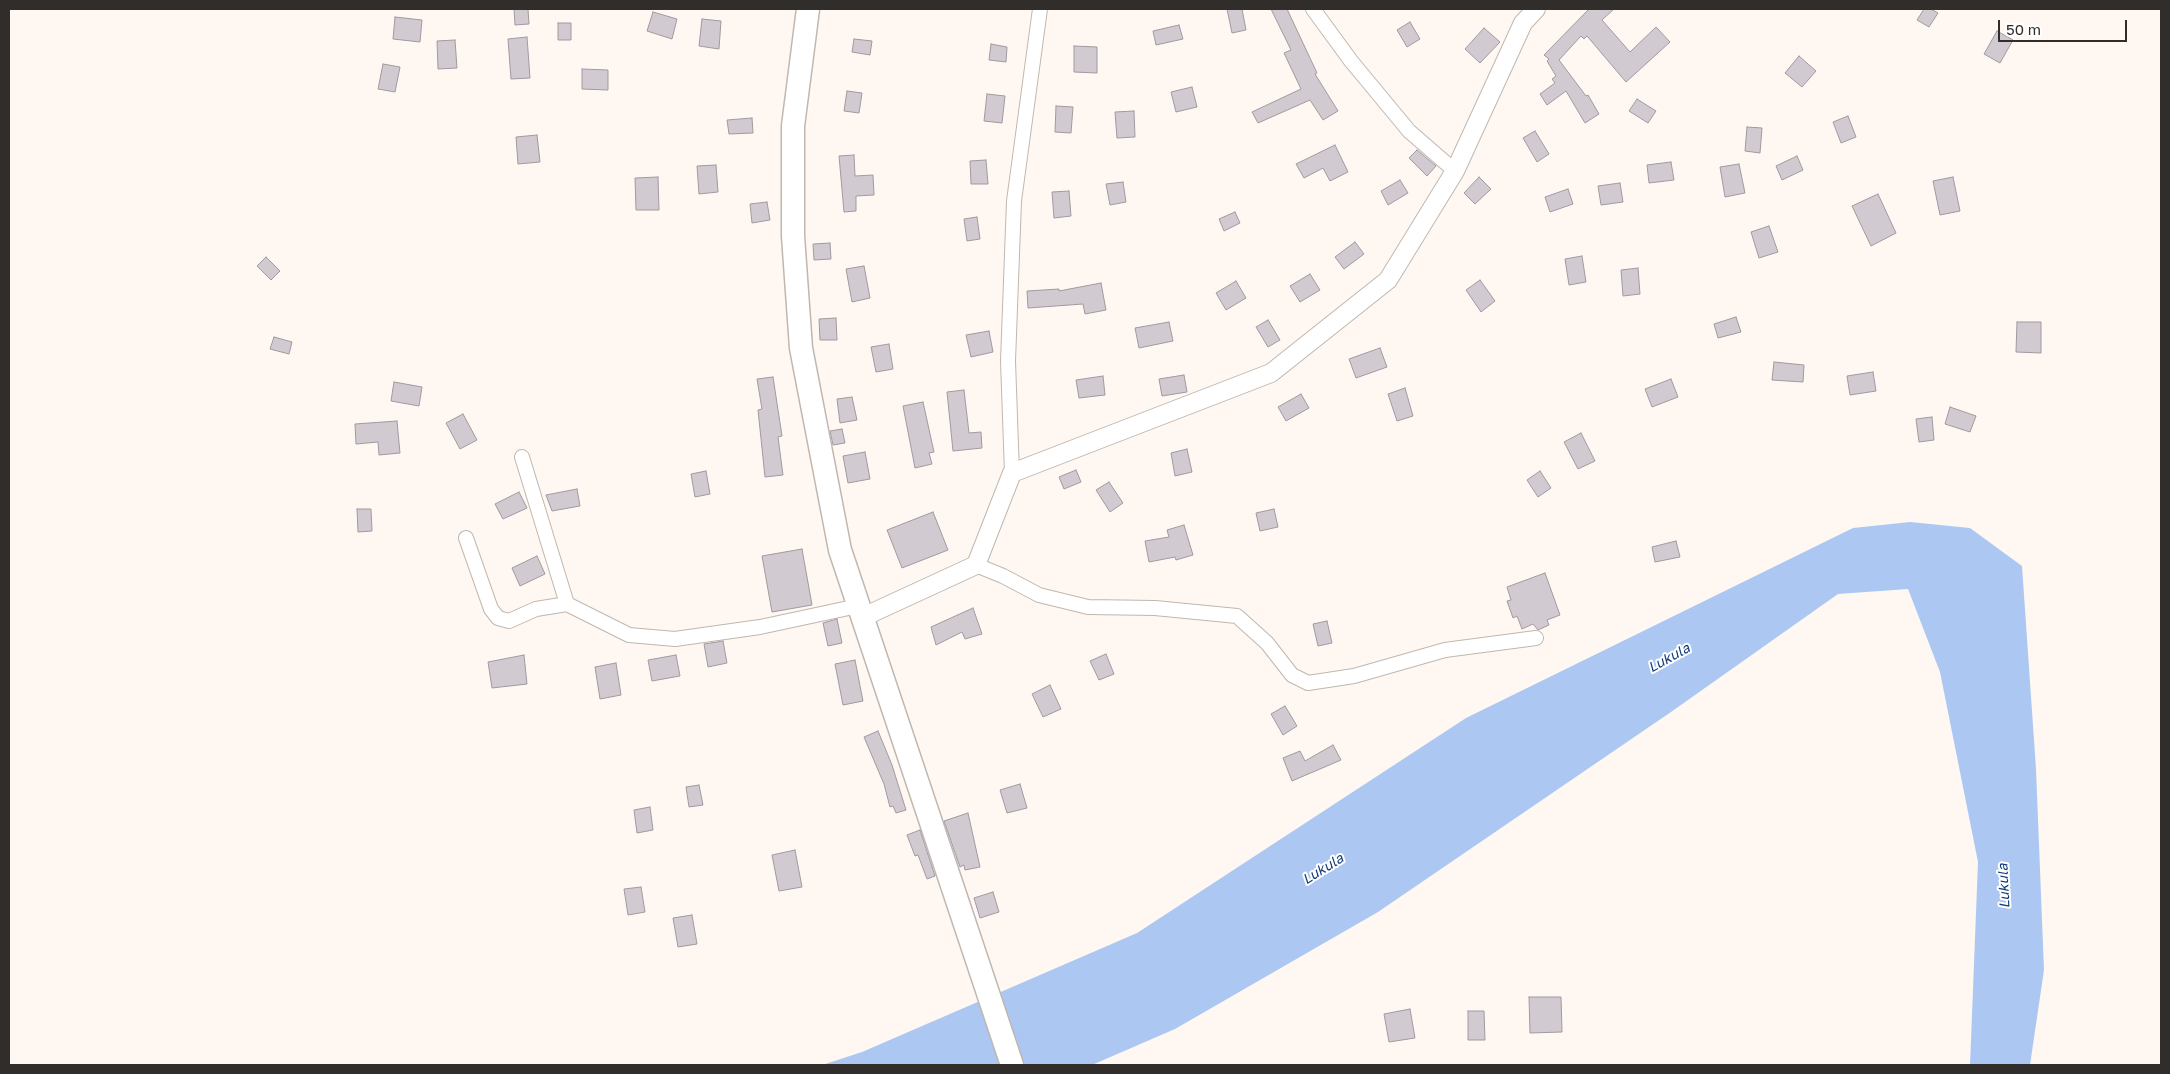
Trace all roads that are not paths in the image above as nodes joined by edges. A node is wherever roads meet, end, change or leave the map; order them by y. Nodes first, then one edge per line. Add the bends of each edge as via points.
1 (808, 9) edge
2 (1040, 9) edge
3 (1313, 9) edge
4 (1536, 9) edge
5 (1455, 171) junction
6 (522, 457) dead end
7 (1012, 473) junction
8 (466, 538) dead end
9 (976, 565) junction
10 (567, 604) junction
11 (860, 612) junction
12 (1536, 638) dead end
13 (1012, 1065) edge

1 - 11 highway via 793,126 793,236 801,348 840,550
2 - 7 street via 1014,201 1008,361
3 - 5 street via 1409,131
4 - 5 street via 1522,23
5 - 7 street via 1388,280 1271,373
6 - 10 street
7 - 9 street
8 - 10 street via 491,609 498,618 509,621 536,609
9 - 11 street
9 - 12 street via 1039,596 1088,607 1155,608 1237,616 1267,643 1292,675 1308,684 1354,676 1445,650
10 - 11 street via 629,635 675,639
11 - 13 highway

